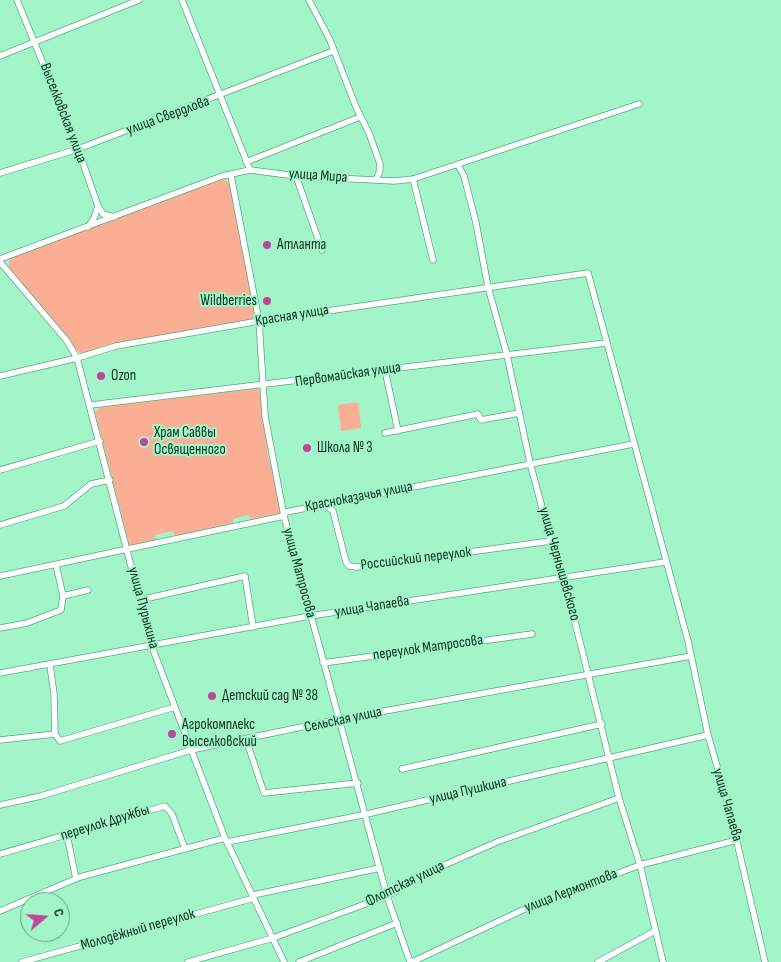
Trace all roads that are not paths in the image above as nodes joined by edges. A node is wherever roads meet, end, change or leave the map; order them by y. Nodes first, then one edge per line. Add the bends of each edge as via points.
1 (17, 0) edge
2 (139, 0) edge
3 (182, 0) edge
4 (309, 0) edge
5 (35, 41) junction
6 (333, 51) junction
7 (0, 56) edge
8 (221, 96) junction
9 (639, 104) dead end
10 (360, 117) junction
11 (78, 149) junction
12 (246, 162) junction
13 (458, 165) junction
14 (250, 170) junction
15 (0, 173) edge
16 (231, 176) junction
17 (296, 176) junction
18 (413, 179) junction
19 (376, 180) junction
20 (98, 206) junction
21 (114, 217) junction
22 (88, 226) junction
23 (322, 250) dead end
24 (0, 260) edge
25 (433, 260) dead end
26 (588, 273) joint
27 (488, 287) junction
28 (259, 321) junction
29 (606, 343) junction
30 (507, 355) junction
31 (77, 358) junction
32 (385, 370) junction
33 (0, 376) edge
34 (262, 386) junction
35 (90, 405) junction
36 (519, 413) junction
37 (398, 431) junction
38 (385, 433) dead end
39 (100, 441) junction
40 (633, 444) junction
41 (530, 463) junction
42 (0, 470) edge
43 (110, 480) junction
44 (324, 504) junction
45 (284, 516) junction
46 (0, 525) edge
47 (551, 541) junction
48 (128, 551) junction
49 (665, 562) junction
50 (56, 565) junction
51 (0, 576) edge
52 (561, 578) junction
53 (88, 590) dead end
54 (63, 596) junction
55 (140, 600) junction
56 (310, 616) junction
57 (253, 627) junction
58 (0, 628) edge
59 (532, 634) dead end
60 (152, 647) junction
61 (691, 656) junction
62 (323, 663) junction
63 (50, 665) junction
64 (589, 673) junction
65 (0, 674) edge
66 (175, 707) junction
67 (340, 719) junction
68 (602, 724) junction
69 (55, 734) junction
70 (708, 735) junction
71 (246, 739) junction
72 (0, 740) edge
73 (191, 750) junction
74 (610, 759) junction
75 (402, 769) dead end
76 (358, 783) junction
77 (619, 798) junction
78 (0, 805) edge
79 (367, 814) junction
80 (67, 835) junction
81 (226, 840) junction
82 (737, 840) junction
83 (185, 849) junction
84 (0, 854) edge
85 (640, 865) junction
86 (380, 868) junction
87 (76, 879) junction
88 (254, 896) junction
89 (387, 896) junction
90 (0, 911) edge
91 (397, 923) junction
92 (655, 931) junction
93 (272, 938) junction
94 (22, 962) edge
95 (188, 962) edge
96 (284, 962) edge
97 (298, 962) edge
98 (411, 962) edge
99 (598, 962) edge
100 (663, 962) edge
101 (765, 962) edge

1 - 5 street, Выселковская улица
2 - 5 street
3 - 8 street
4 - 6 street
5 - 7 street
5 - 11 street, Выселковская улица
6 - 8 street, улица Свердлова
6 - 10 street
8 - 11 street, улица Свердлова
8 - 12 street
9 - 13 street, улица Мира
10 - 12 street, улица Мира
10 - 19 street via 380,164
11 - 15 street, улица Свердлова
11 - 20 street, Выселковская улица
12 - 14 street
13 - 18 street, улица Мира
13 - 27 street, улица Чернышевского via 476,223
14 - 16 street, улица Мира
14 - 17 street, улица Мира
16 - 21 street, улица Мира via 222,176
16 - 28 street, улица Матросова
17 - 19 street, улица Мира
17 - 23 street
18 - 19 street, улица Мира
18 - 25 street
20 - 21 street via 103,214
20 - 22 street
21 - 22 street, улица Мира
22 - 24 street, улица Мира
24 - 31 street, улица Пурыхина via 67,341
26 - 27 street, Красная улица
26 - 29 street, улица Чапаева
27 - 28 street, Красная улица
27 - 30 street, улица Чернышевского
28 - 31 street, Красная улица via 116,346
28 - 34 street, улица Матросова
29 - 30 street, Первомайская улица
29 - 40 street, улица Чапаева
30 - 32 street, Первомайская улица
30 - 36 street, улица Чернышевского
31 - 33 street, Красная улица
31 - 35 street, улица Пурыхина
32 - 34 street, Первомайская улица
32 - 37 street
34 - 35 street, Первомайская улица
34 - 45 street, улица Матросова via 269,447
35 - 39 street, улица Пурыхина
36 - 37 street via 481,420 478,414
36 - 41 street, улица Чернышевского
37 - 38 street
39 - 42 street
39 - 43 street, улица Пурыхина
40 - 41 street, Красноказачья улица
40 - 49 street, улица Чапаева
41 - 44 street, Красноказачья улица
41 - 47 street, улица Чернышевского
43 - 46 street via 91,484 64,506
43 - 48 street, улица Пурыхина
44 - 45 street, Красноказачья улица via 286,512
44 - 47 street, Российский переулок via 333,511 346,562 357,568
45 - 48 street, Красноказачья улица
45 - 56 street, улица Матросова
47 - 52 street, улица Чернышевского
48 - 50 street, Красноказачья улица
48 - 55 street, улица Пурыхина
49 - 52 street, улица Чапаева
49 - 61 street, улица Чапаева
50 - 51 street, Красноказачья улица
50 - 54 street
52 - 56 street, улица Чапаева
52 - 64 street, улица Чернышевского via 566,586
53 - 54 street
54 - 58 street via 61,610 28,623
55 - 57 street via 245,576
55 - 60 street, улица Пурыхина
56 - 57 street, улица Чапаева
56 - 62 street, улица Матросова
57 - 60 street, улица Чапаева
59 - 62 street, переулок Матросова
60 - 63 street, улица Чапаева
60 - 66 street, улица Пурыхина
61 - 64 street, Сельская улица
61 - 70 street, улица Чапаева
62 - 67 street, улица Матросова
63 - 65 street, улица Чапаева
63 - 69 street
64 - 67 street, Сельская улица
64 - 68 street, улица Чернышевского
66 - 69 street via 60,741
66 - 73 street, улица Пурыхина
67 - 71 street, Сельская улица
67 - 76 street, улица Матросова
68 - 74 street, улица Чернышевского
68 - 75 street
69 - 72 street
70 - 74 street, улица Пушкина
70 - 82 street, улица Чапаева
71 - 73 street, Сельская улица
71 - 76 street via 264,793
73 - 78 street, Сельская улица via 41,796
73 - 81 street, улица Пурыхина
74 - 77 street, улица Чернышевского
74 - 79 street, улица Пушкина
76 - 79 street, улица Матросова
77 - 85 street, улица Чернышевского
77 - 89 street, Флотская улица via 497,842 433,870
79 - 81 street, улица Пушкина
79 - 86 street, улица Матросова
80 - 83 street, переулок Дружбы via 165,806 172,814
80 - 84 street, переулок Дружбы
80 - 87 street
81 - 83 street, улица Пушкина
81 - 88 street, улица Пурыхина
82 - 85 street, улица Лермонтова
82 - 101 street, улица Чапаева
83 - 87 street, улица Пушкина
85 - 92 street, улица Чернышевского
85 - 98 street, улица Лермонтова via 529,907
86 - 88 street, Молодёжный переулок
86 - 89 street, улица Матросова
87 - 90 street, улица Пушкина
88 - 93 street, улица Пурыхина
88 - 94 street, Молодёжный переулок
89 - 91 street, улица Матросова
89 - 93 street, Флотская улица
91 - 97 street
91 - 98 street, улица Матросова
92 - 99 street
92 - 100 street, улица Чернышевского
93 - 95 street, Флотская улица
93 - 96 street, улица Пурыхина

